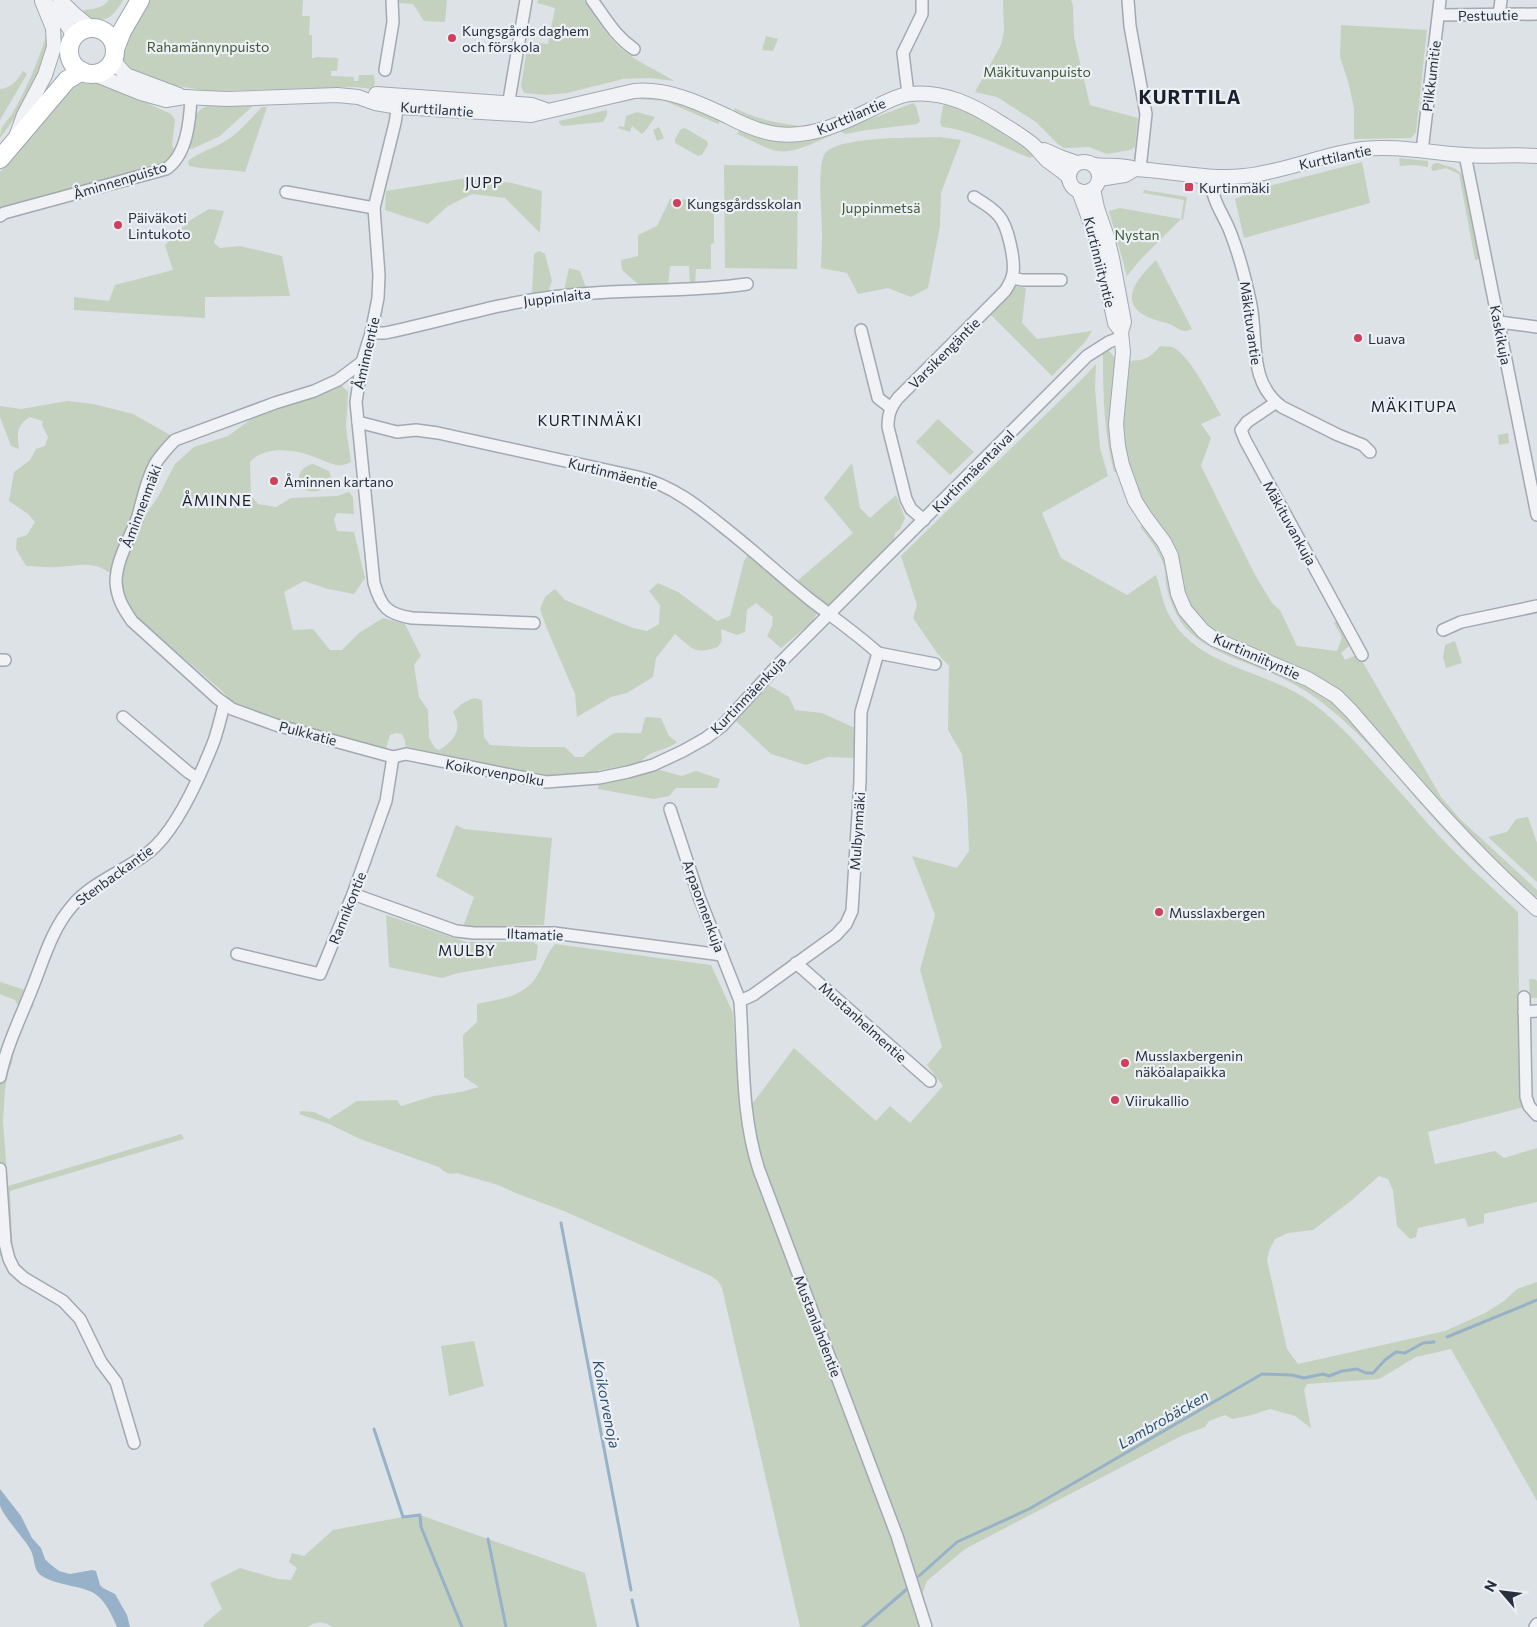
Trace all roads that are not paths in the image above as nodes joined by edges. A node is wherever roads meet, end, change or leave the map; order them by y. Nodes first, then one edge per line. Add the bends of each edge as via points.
1 (42, 0) edge
2 (60, 0) edge
3 (131, 0) edge
4 (140, 0) edge
5 (392, 0) edge
6 (526, 0) edge
7 (592, 0) edge
8 (922, 0) edge
9 (1128, 0) edge
10 (1440, 0) edge
11 (1501, 0) edge
12 (1537, 14) edge
13 (1439, 15) junction
14 (1499, 15) junction
15 (97, 29) junction
16 (71, 43) junction
17 (634, 49) dead end
18 (115, 54) junction
19 (385, 70) dead end
20 (88, 73) junction
21 (908, 94) junction
22 (187, 97) junction
23 (399, 102) junction
24 (508, 108) junction
25 (26, 127) junction
26 (14, 143) junction
27 (1032, 144) junction
28 (1422, 152) junction
29 (1465, 155) junction
30 (1537, 156) edge
31 (0, 159) edge
32 (1078, 163) junction
33 (1093, 165) junction
34 (1137, 169) junction
35 (1069, 177) junction
36 (1210, 177) junction
37 (1096, 184) junction
38 (1078, 191) junction
39 (286, 192) dead end
40 (974, 197) dead end
41 (374, 208) junction
42 (0, 216) edge
43 (1012, 278) junction
44 (1061, 280) dead end
45 (747, 284) dead end
46 (1498, 322) junction
47 (1537, 327) edge
48 (861, 330) dead end
49 (371, 333) junction
50 (1121, 335) junction
51 (362, 362) junction
52 (1275, 403) junction
53 (890, 408) junction
54 (358, 422) junction
55 (1358, 457) dead end
56 (1535, 490) edge
57 (1537, 515) edge
58 (924, 520) junction
59 (1537, 606) edge
60 (829, 613) junction
61 (534, 623) dead end
62 (1443, 630) dead end
63 (878, 653) junction
64 (1362, 655) dead end
65 (935, 664) dead end
66 (224, 705) junction
67 (124, 717) dead end
68 (393, 757) junction
69 (197, 778) junction
70 (599, 778) joint
71 (670, 809) dead end
72 (353, 894) junction
73 (1537, 909) edge
74 (236, 954) dead end
75 (722, 955) junction
76 (796, 963) junction
77 (1524, 997) dead end
78 (740, 1001) junction
79 (1537, 1011) edge
80 (1524, 1012) junction
81 (0, 1077) edge
82 (930, 1081) dead end
83 (1537, 1115) edge
84 (0, 1169) edge
85 (134, 1442) dead end
86 (926, 1627) edge

1 - 16 street via 65,22 71,31
1 - 26 street via 53,28 54,47
2 - 15 street
3 - 15 main road via 114,22
4 - 18 main road via 122,31
5 - 19 street via 393,22
6 - 24 street
7 - 17 street via 612,30
8 - 21 street via 922,14 903,53
9 - 34 street via 1146,114
10 - 13 street, Pilkkumitie
11 - 14 street
12 - 14 street, Pestuutie
13 - 14 street, Pestuutie
13 - 28 street, Pilkkumitie
15 - 16 main road via 81,30
15 - 18 main road via 112,38
16 - 20 main road via 71,60
16 - 25 main road via 52,84
18 - 20 main road via 105,70
18 - 22 street, Kurttilantie via 118,66 126,75
20 - 22 street, Kurttilantie via 156,98
20 - 25 main road via 67,80
21 - 24 street, Kurttilantie via 846,121 794,136 756,129 677,94 646,90 554,110 532,105
21 - 27 street, Kurttilantie via 938,95 969,104
22 - 23 street, Kurttilantie via 337,95 375,103
22 - 42 street, Åminnenpuisto via 191,111 182,152 166,169
23 - 24 street, Kurttilantie
23 - 41 street, Åminnentie
25 - 26 main road
26 - 31 main road
27 - 32 street, Kurttilantie
27 - 35 street, Kurttilantie
28 - 29 street, Kurttilantie
28 - 36 street, Kurttilantie via 1362,149 1274,171
29 - 30 street, Kurttilantie
29 - 46 street, Kaskikuja
32 - 33 street
32 - 35 street via 1071,169
33 - 34 street, Kurttilantie via 1125,165
33 - 37 street via 1098,171
34 - 36 street, Kurttilantie
34 - 37 street, Kurttilantie
35 - 38 street via 1071,186
36 - 52 street, Mäkituvantie via 1215,200 1240,260 1252,309 1260,379
37 - 38 street via 1084,192
37 - 50 street, Kurtinniityntie via 1097,208 1124,318
38 - 50 street, Kurtinniityntie via 1097,240 1115,323
39 - 41 street
40 - 43 street via 1002,220 1014,270
41 - 49 street, Åminnentie via 379,285
43 - 44 street
43 - 53 street, Varsikengäntie via 1005,291
45 - 49 street, Juppinlaita via 559,296 385,333
46 - 47 street
46 - 56 street, Kaskikuja
48 - 53 street via 878,398
49 - 51 street, Åminnentie
50 - 58 street, Kurtinmäentaival via 1087,356
50 - 73 street, Kurtinniityntie via 1123,352 1116,424 1122,465 1135,501 1171,556 1178,594 1185,610 1214,639 1308,679 1336,696 1477,852
51 - 54 street, Åminnentie via 356,402
51 - 66 street, Åminnenmäki via 338,380 314,391 175,440 162,452 150,476 121,559 116,579 117,595 132,621
52 - 55 street, Mäkituvantie via 1338,435 1366,445
52 - 64 street, Mäkituvankuja via 1240,430
53 - 58 street via 888,427 906,499 911,509
54 - 60 street, Kurtinmäentie via 397,432 438,433 660,484 706,512
54 - 61 street, Åminnentie via 374,582 383,604 399,616 412,618
56 - 57 street, Kaskikuja
58 - 60 street, Kurtinmäentaival
59 - 62 street via 1461,622
60 - 63 street
60 - 70 street, Kurtinmäenkuja via 722,726 706,738 653,765
63 - 65 street
63 - 76 street, Mulbynmäki via 861,712 852,911 836,935
66 - 68 street, Pulkkatie via 276,725
66 - 69 street, Stenbackantie via 214,741
67 - 69 street
68 - 70 street, Koikorvenpolku via 406,754 539,782
68 - 72 street, Rannikontie via 386,801
69 - 81 street, Stenbackantie via 181,811 150,851 87,892 60,923 9,1047
71 - 75 street, Arpaonnenkuja
72 - 74 street, Rannikontie via 320,974
72 - 75 street, Iltamatie via 456,931 554,933
75 - 78 street, Arpaonnenkuja
76 - 78 street, Mulbynmäki
76 - 82 street, Mustanhelmentie
77 - 80 street
78 - 86 street, Mustanlahdentie via 743,1082 751,1145 897,1536
79 - 80 street
80 - 83 street via 1526,1097
84 - 85 street via 9,1260 19,1274 63,1301 80,1319 101,1362 116,1382

